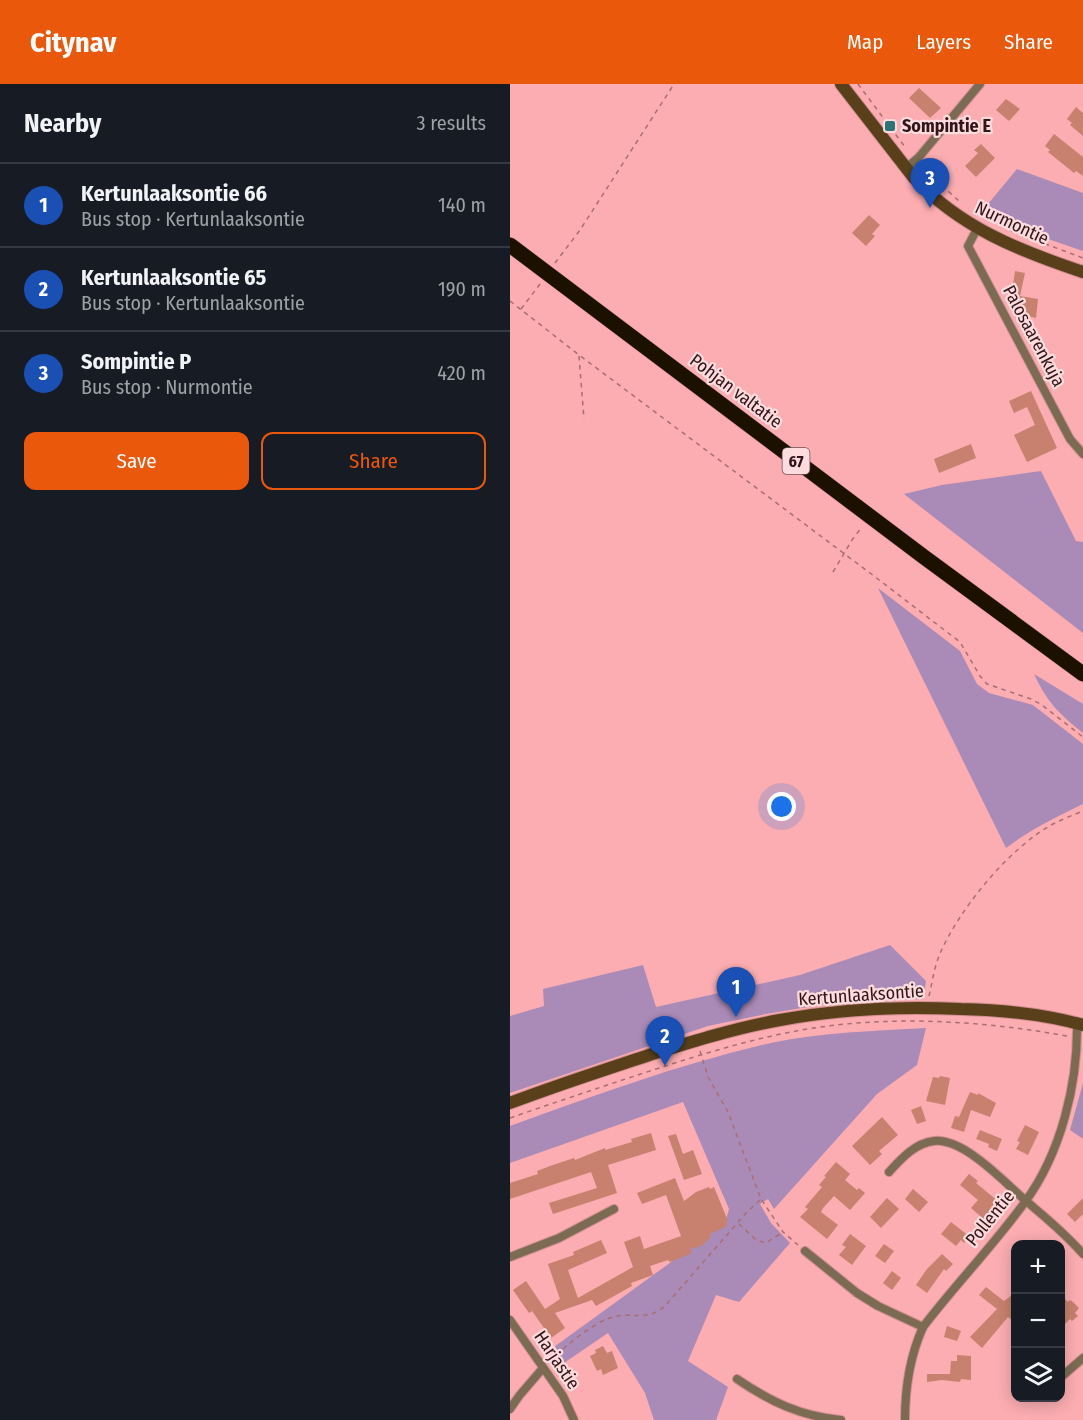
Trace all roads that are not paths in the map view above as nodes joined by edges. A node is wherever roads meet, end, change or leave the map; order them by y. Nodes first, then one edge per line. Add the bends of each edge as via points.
1 (841, 84) edge
2 (980, 84) edge
3 (911, 164) junction
4 (976, 229) junction
5 (510, 246) edge
6 (1083, 272) edge
7 (1083, 454) edge
8 (1083, 674) edge
9 (1080, 1024) edge
10 (510, 1103) edge
11 (889, 1172) dead end
12 (1026, 1201) junction
13 (614, 1209) dead end
14 (806, 1251) road end
15 (1083, 1254) edge
16 (510, 1257) edge
17 (510, 1320) edge
18 (922, 1327) junction
19 (1083, 1358) edge
20 (542, 1367) junction
21 (1065, 1374) edge
22 (737, 1379) dead end
23 (510, 1409) edge
24 (574, 1420) edge
25 (841, 1420) edge
26 (905, 1420) edge

1 - 3 street, Nurmontie
2 - 3 street
3 - 4 street, Nurmontie via 928,193
4 - 6 street, Nurmontie via 1035,256
4 - 7 street, Palosaarenkuja via 968,246 1070,440
5 - 8 highway, Pohjan valtatie / 67
9 - 10 street, Kertunlaaksontie via 1027,1014 929,1007 841,1011 779,1020 708,1037
9 - 12 street, Pollentie via 1066,1115
11 - 12 street via 904,1155 936,1140 954,1145 983,1162
12 - 15 street via 1064,1232
12 - 18 street, Pollentie
13 - 16 street via 559,1238
14 - 18 street via 857,1293
17 - 20 street, Harjastie
18 - 26 street, Pollentie via 913,1348
19 - 21 street
20 - 23 street
20 - 24 street, Harjastie
22 - 25 street via 796,1412

